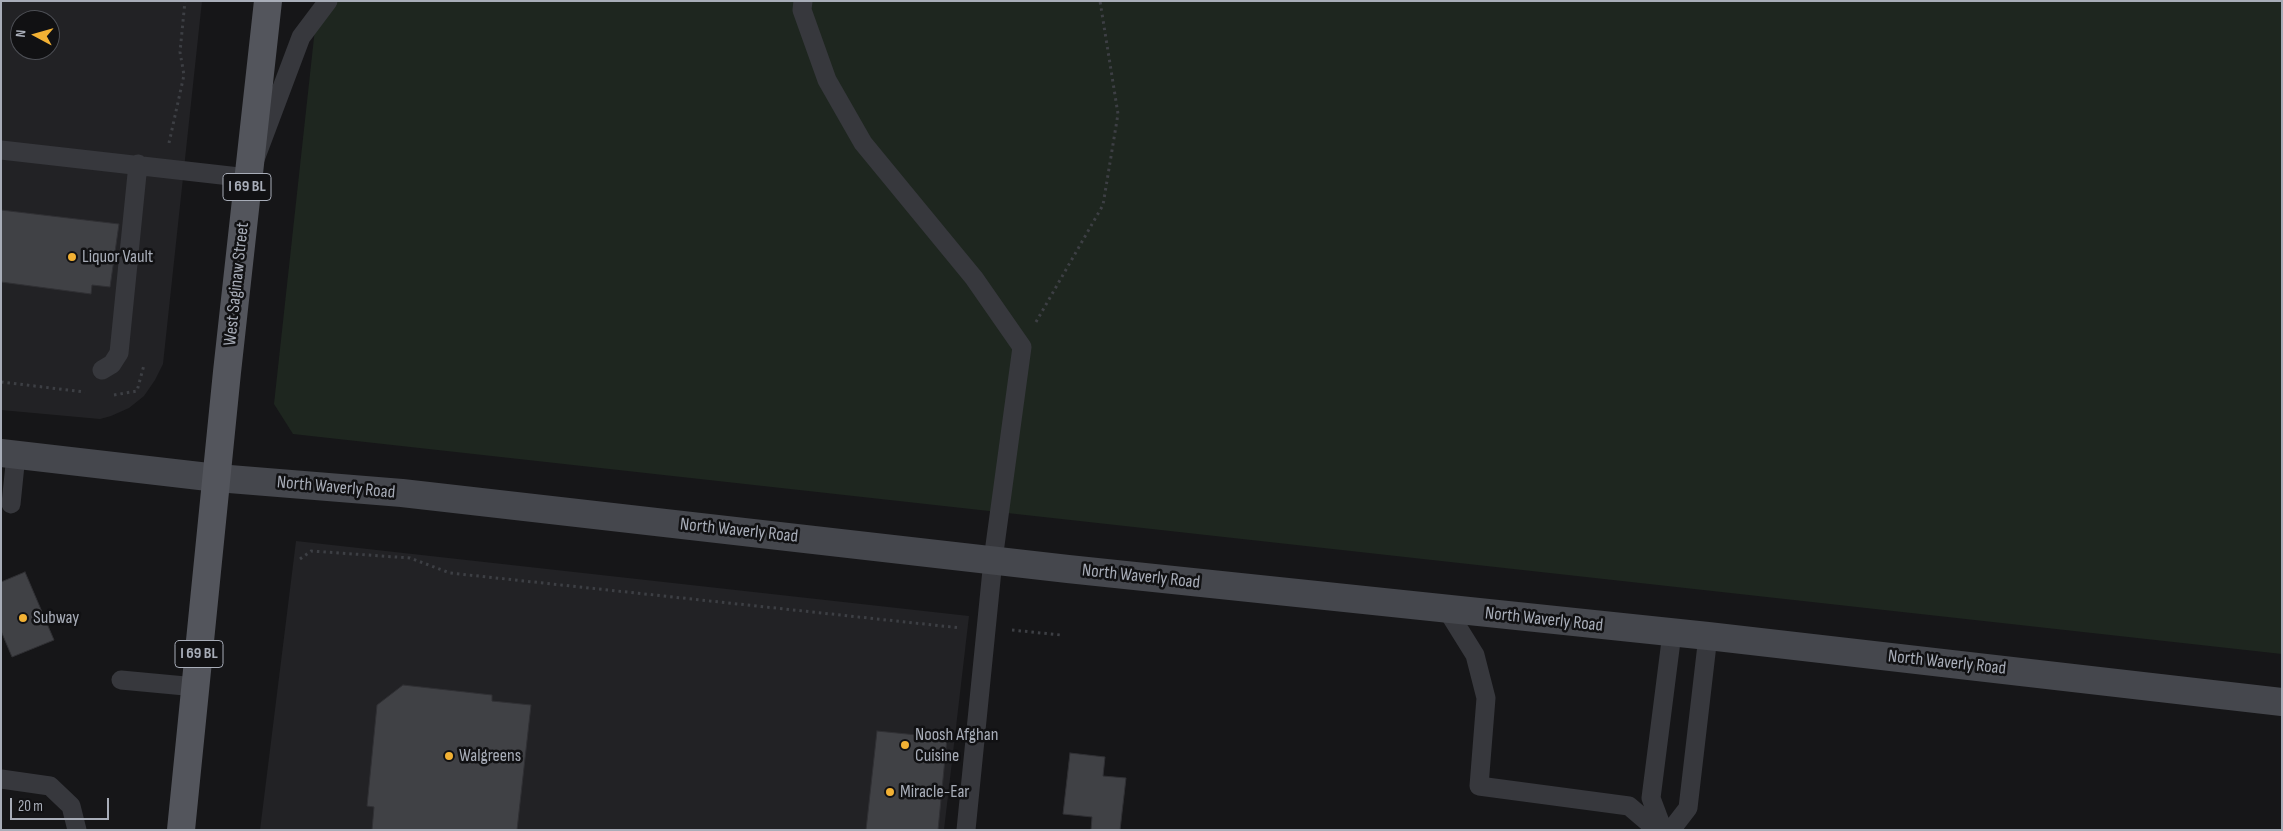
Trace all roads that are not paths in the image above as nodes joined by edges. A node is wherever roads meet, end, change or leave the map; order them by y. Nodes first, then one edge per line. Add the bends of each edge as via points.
1 (268, 1) edge
2 (328, 1) edge
3 (803, 1) edge
4 (1, 150) edge
5 (138, 164) junction
6 (248, 178) junction
7 (113, 332) junction
8 (103, 349) dead end
9 (102, 370) dead end
10 (9, 454) edge
11 (217, 478) junction
12 (11, 504) dead end
13 (993, 560) junction
14 (1447, 610) junction
15 (1672, 632) junction
16 (1708, 636) junction
17 (121, 680) dead end
18 (196, 687) junction
19 (2282, 702) edge
20 (1, 779) edge
21 (77, 830) edge
22 (181, 830) edge
23 (966, 830) edge
24 (1658, 830) edge
25 (1663, 830) edge
26 (1671, 830) edge

1 - 6 main road, West Saginaw Street / I 69 BL
2 - 6 lane via 301,37
3 - 13 lane via 802,10 827,80 863,143 974,278 1022,347
4 - 5 lane
5 - 6 lane
5 - 7 lane via 123,316
6 - 11 main road, West Saginaw Street / I 69 BL
7 - 8 lane via 111,348
7 - 9 lane via 119,352 112,364
10 - 11 main road, North Waverly Road
10 - 12 lane
11 - 13 main road, North Waverly Road via 402,493
11 - 18 main road, I 69 BL
13 - 14 main road, North Waverly Road
13 - 23 lane
14 - 15 main road, North Waverly Road
14 - 24 lane via 1475,655 1486,698 1479,786 1629,806
15 - 16 main road, North Waverly Road
15 - 25 lane via 1651,798
16 - 19 main road, North Waverly Road
16 - 26 lane via 1688,808
17 - 18 lane
18 - 22 main road, I 69 BL
20 - 21 lane via 50,786 71,806

